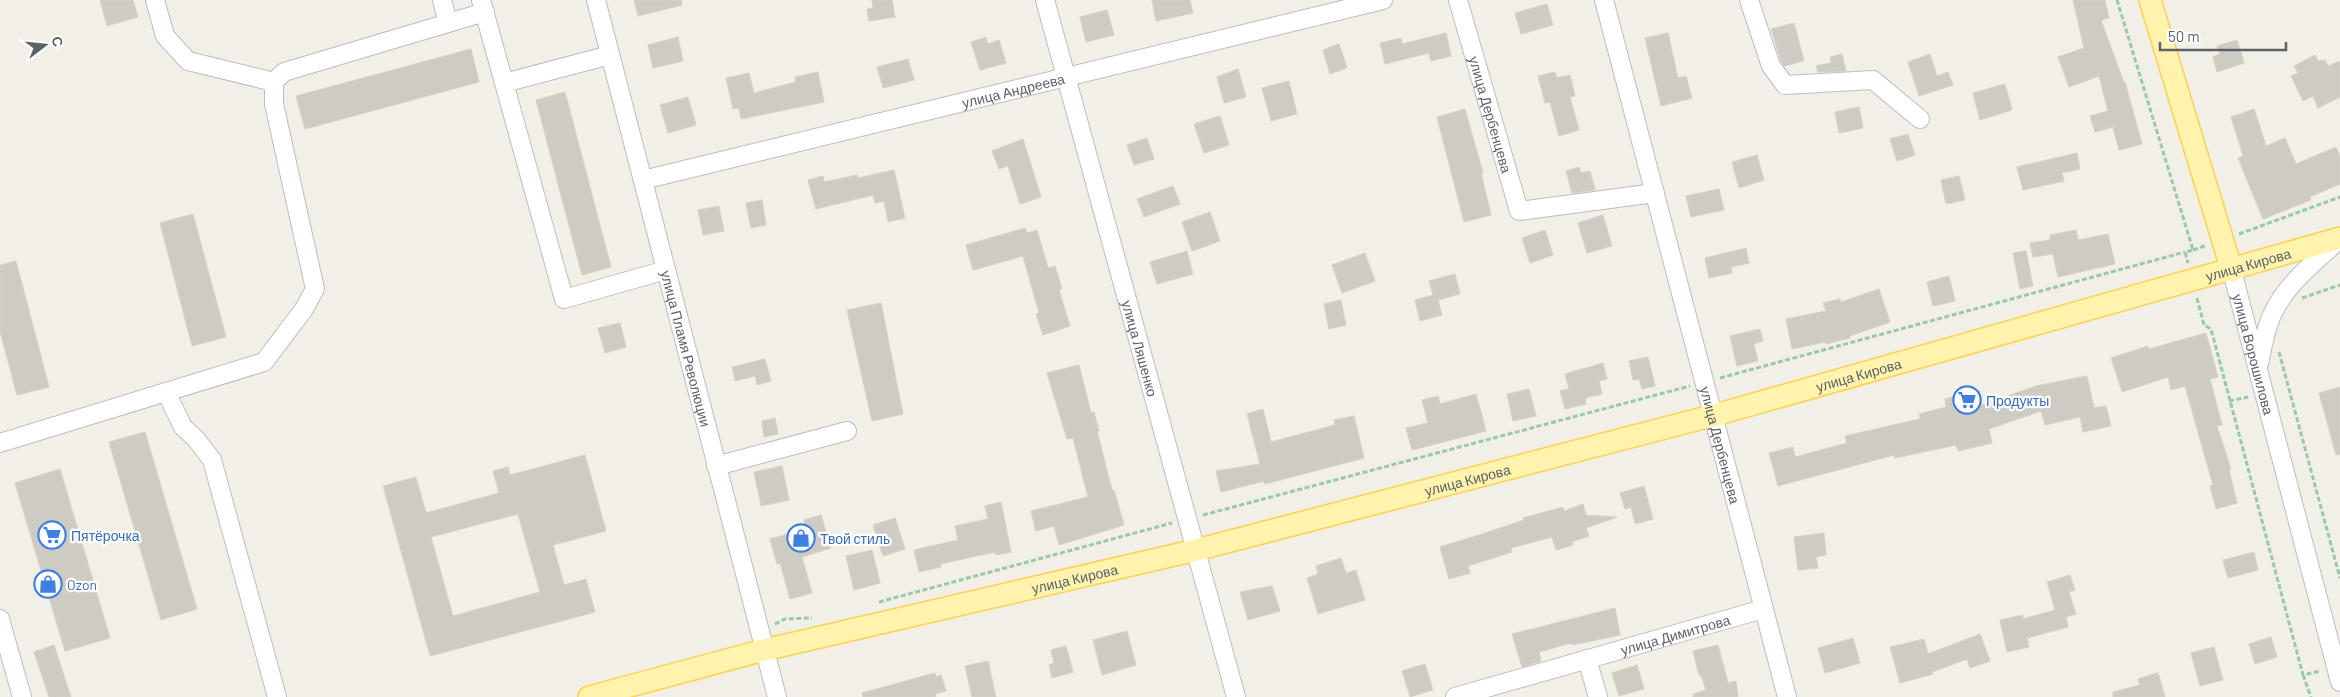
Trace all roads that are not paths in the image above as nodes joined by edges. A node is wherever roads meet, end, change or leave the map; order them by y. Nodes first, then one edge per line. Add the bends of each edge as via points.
1 (155, 0) edge
2 (442, 0) edge
3 (596, 0) edge
4 (1045, 0) edge
5 (1382, 0) edge
6 (1458, 0) edge
7 (1604, 0) edge
8 (1749, 0) edge
9 (2150, 0) edge
10 (483, 6) edge
11 (448, 23) junction
12 (610, 55) junction
13 (1067, 78) junction
14 (274, 82) junction
15 (504, 83) junction
16 (1920, 118) dead end
17 (643, 180) junction
18 (1655, 193) junction
19 (2340, 239) edge
20 (666, 270) junction
21 (2232, 270) junction
22 (2258, 369) junction
23 (166, 392) junction
24 (1715, 415) junction
25 (847, 431) dead end
26 (0, 443) edge
27 (716, 466) junction
28 (1196, 550) junction
29 (1763, 609) junction
30 (0, 619) edge
31 (764, 650) junction
32 (1587, 659) junction
33 (2338, 674) edge
34 (22, 697) edge
35 (277, 697) edge
36 (589, 697) edge
37 (777, 697) edge
38 (1236, 697) edge
39 (1455, 697) edge
40 (1598, 697) edge
41 (1788, 697) edge

1 - 14 street via 165,36 188,61
2 - 11 street
3 - 12 street, улица Пламя Революции
4 - 13 street, улица Ляшенко
5 - 13 street, улица Андреева
6 - 18 street, улица Дербенцева via 1519,211
7 - 18 street, улица Дербенцева
8 - 16 street via 1771,66 1786,85 1873,80
9 - 21 main road, улица Ворошилова
10 - 11 street
10 - 15 street
11 - 14 street via 284,72
12 - 15 street
12 - 17 street, улица Пламя Революции
13 - 17 street, улица Андреева
13 - 28 street, улица Ляшенко
14 - 23 street via 274,104 315,289 264,362
15 - 20 street via 564,299
17 - 20 street, улица Пламя Революции
18 - 24 street, улица Дербенцева
19 - 21 main road, улица Кирова
19 - 22 street via 2288,290 2276,307
20 - 27 street, улица Пламя Революции
21 - 22 street, улица Ворошилова
21 - 24 main road, улица Кирова
22 - 33 street, улица Ворошилова
23 - 26 street
23 - 35 street via 182,427 212,460
24 - 28 main road, улица Кирова
24 - 29 street, улица Дербенцева
25 - 27 street
27 - 31 street, улица Пламя Революции
28 - 31 main road, улица Кирова
28 - 38 street, улица Ляшенко
29 - 32 street, улица Димитрова
29 - 41 street, улица Дербенцева
30 - 34 street
31 - 36 main road, улица Кирова
31 - 37 street, улица Пламя Революции
32 - 39 street, улица Димитрова
32 - 40 street

